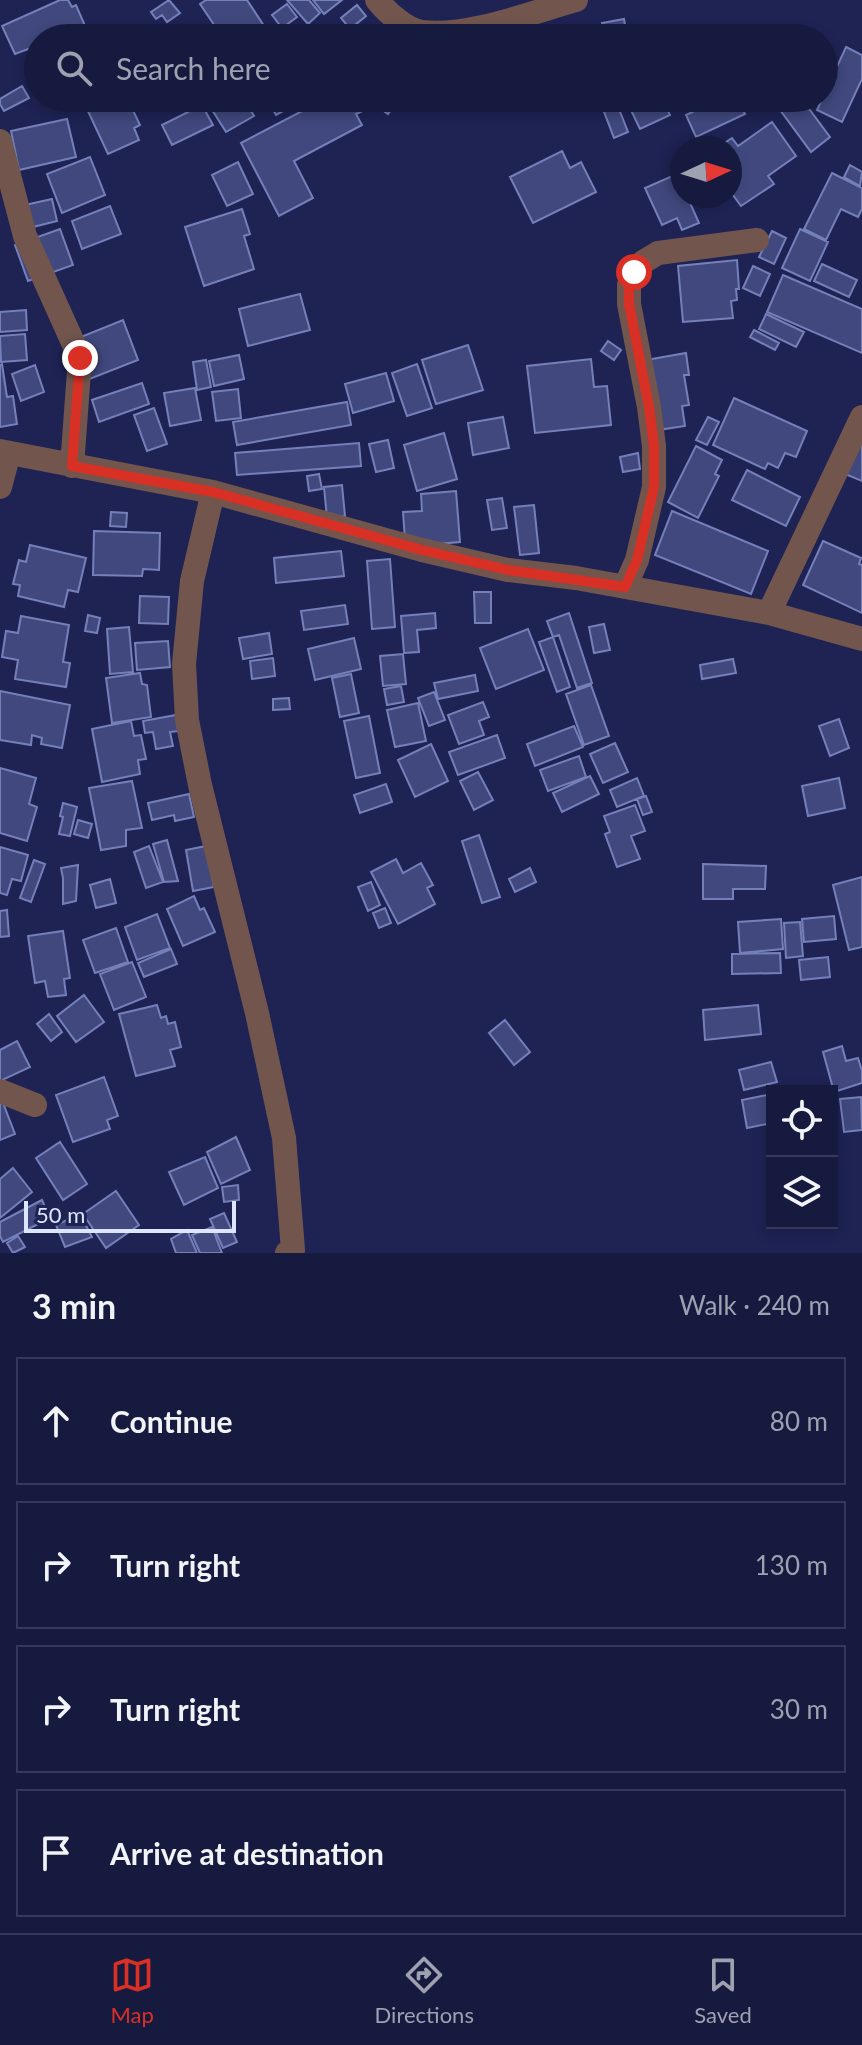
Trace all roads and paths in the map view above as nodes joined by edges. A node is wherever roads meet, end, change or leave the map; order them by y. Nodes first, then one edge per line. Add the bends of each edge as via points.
1 (377, 0) edge
2 (576, 0) edge
3 (405, 24) edge
4 (492, 24) edge
5 (0, 141) edge
6 (757, 240) dead end
7 (862, 417) edge
8 (4, 452) edge
9 (72, 466) junction
10 (0, 487) edge
11 (213, 492) junction
12 (625, 587) junction
13 (769, 613) junction
14 (862, 639) edge
15 (0, 1091) edge
16 (35, 1105) dead end
17 (287, 1253) edge

1 - 3 street
2 - 4 street
5 - 9 street via 25,236 80,358
6 - 12 street via 658,253 643,262 629,285 654,446 654,487 637,560
7 - 13 street
8 - 9 street
8 - 10 street
9 - 11 street
11 - 12 street via 493,567
11 - 17 street via 192,581 184,664 187,720 284,1138 293,1250
12 - 13 street
13 - 14 street
15 - 16 street

